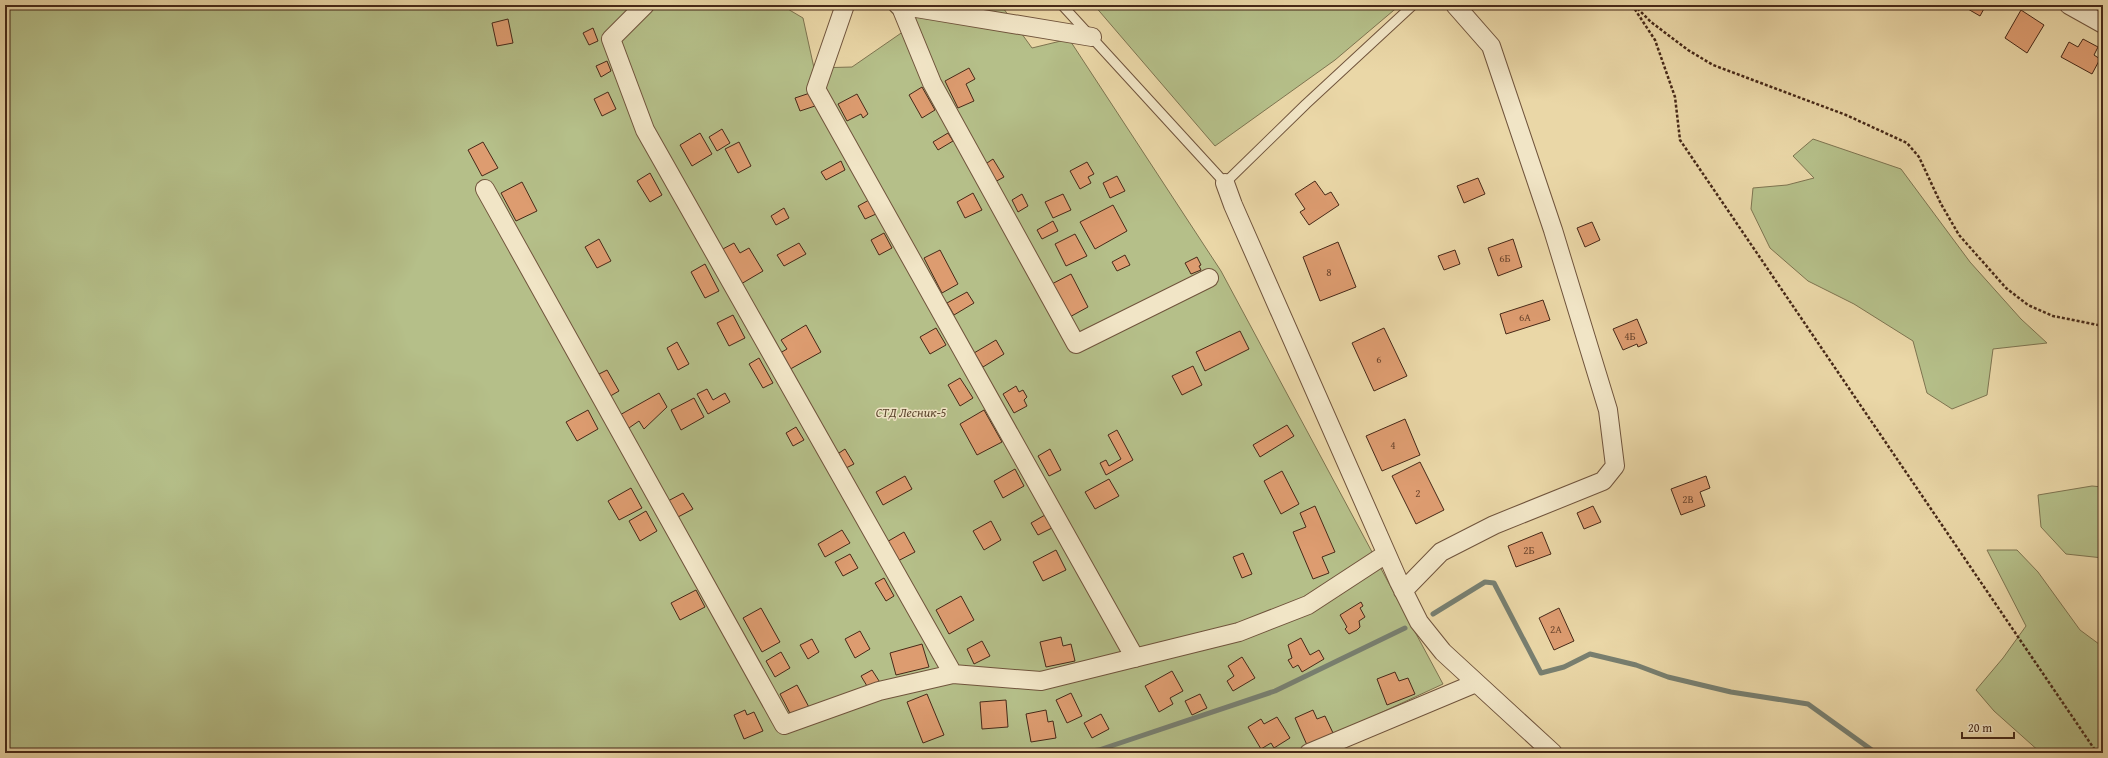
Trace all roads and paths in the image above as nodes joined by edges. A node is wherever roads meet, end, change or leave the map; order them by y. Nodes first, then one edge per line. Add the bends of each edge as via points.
1 (645, 5) edge
2 (845, 5) edge
3 (899, 5) edge
4 (1062, 5) edge
5 (1413, 5) edge
6 (1455, 5) edge
7 (1633, 5) edge
8 (2069, 5) edge
9 (2103, 24) edge
10 (1092, 37) junction
11 (1225, 183) junction
12 (485, 189) dead end
13 (1209, 278) dead end
14 (2103, 326) edge
15 (1386, 554) junction
16 (1403, 591) junction
17 (1135, 658) junction
18 (953, 674) junction
19 (1476, 683) junction
20 (1334, 749) edge
21 (1309, 753) edge
22 (1553, 753) edge
23 (2097, 753) edge

1 - 18 street via 612,38 645,130
2 - 17 street via 816,89
3 - 10 street
3 - 13 street via 932,83 1076,344
4 - 10 lane
5 - 11 lane
6 - 16 street via 1491,46 1553,230 1608,410 1615,466 1603,481 1494,525 1441,552
7 - 14 path via 1688,50 1713,65 1846,115 1907,144 1919,157 1941,204 1960,234 2006,288 2028,305 2053,316
7 - 23 path via 1655,40 1675,97 1680,140
8 - 9 street
10 - 11 lane
11 - 15 street
12 - 18 street via 784,725 879,691
15 - 16 street
15 - 17 street via 1308,604 1239,632
16 - 19 street via 1419,622 1443,652
17 - 18 street via 1041,681
19 - 20 street
19 - 22 street
20 - 21 street

